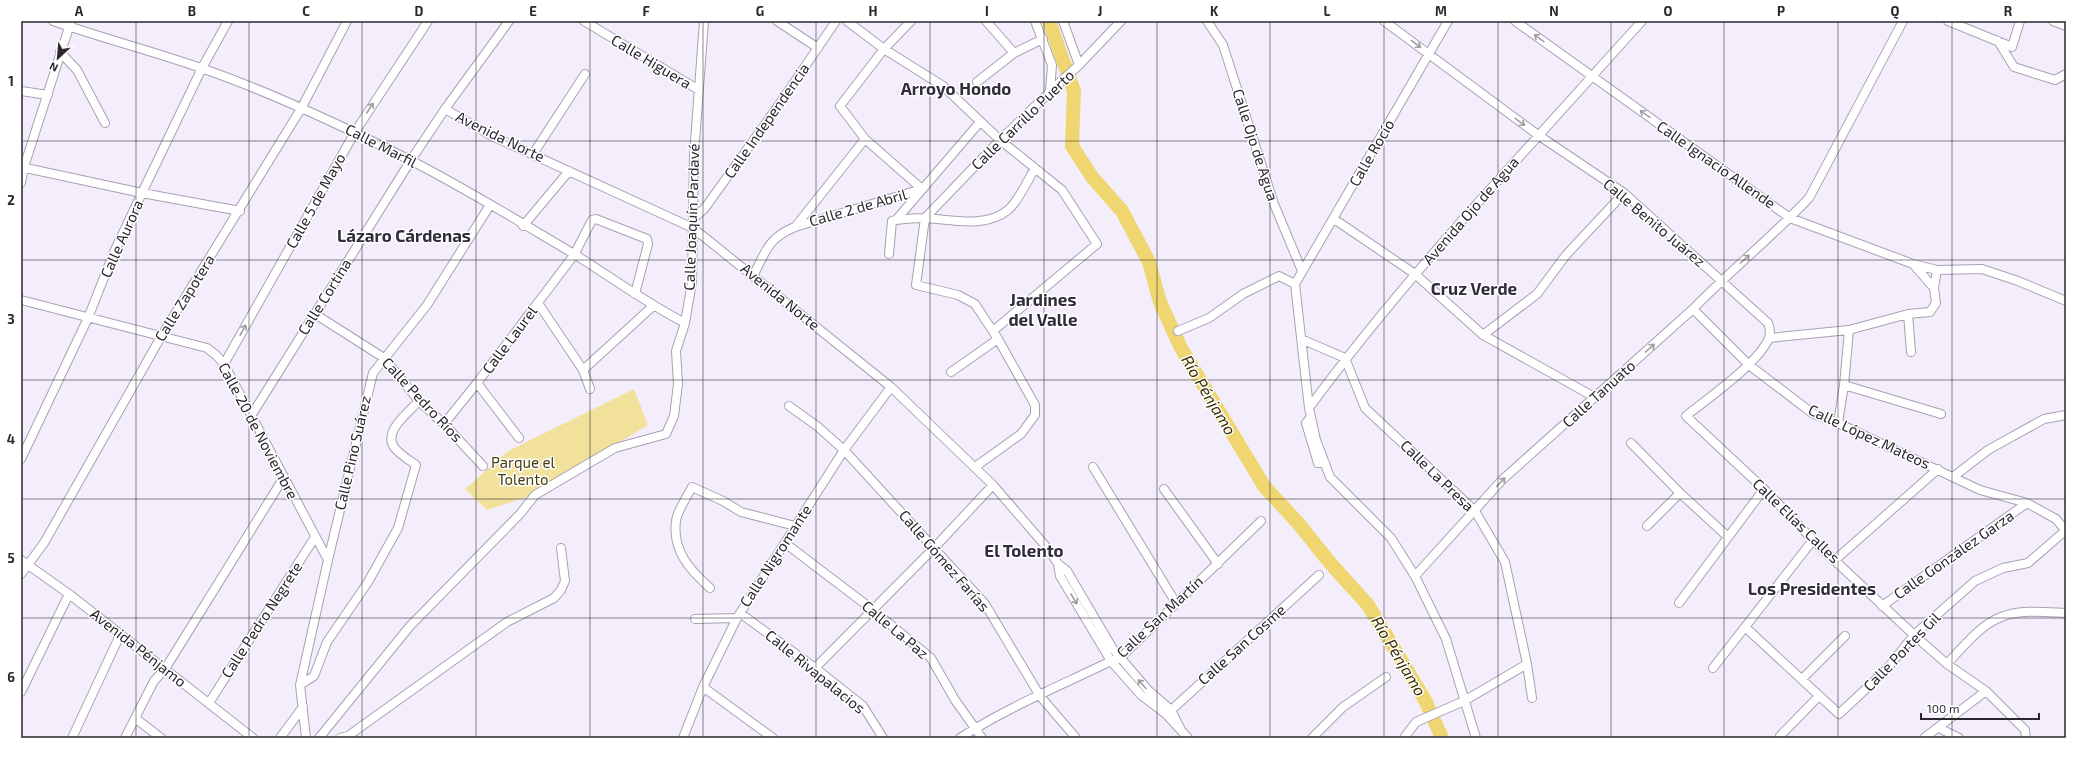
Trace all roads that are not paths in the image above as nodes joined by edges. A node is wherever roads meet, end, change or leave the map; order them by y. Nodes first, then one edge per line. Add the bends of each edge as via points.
1 (53, 21) edge
2 (228, 21) edge
3 (347, 21) edge
4 (428, 21) edge
5 (509, 21) edge
6 (584, 21) edge
7 (704, 21) edge
8 (777, 21) edge
9 (836, 21) edge
10 (848, 21) edge
11 (912, 21) edge
12 (986, 21) edge
13 (1035, 21) edge
14 (1062, 21) edge
15 (1121, 21) edge
16 (1207, 21) edge
17 (1384, 21) edge
18 (1448, 21) edge
19 (1515, 21) edge
20 (1642, 21) edge
21 (1903, 21) edge
22 (1948, 21) edge
23 (2020, 21) edge
24 (2053, 21) edge
25 (70, 24) edge
26 (2066, 26) edge
27 (1043, 39) junction
28 (1998, 41) junction
29 (818, 48) junction
30 (884, 49) junction
31 (60, 52) junction
32 (1014, 53) junction
33 (1429, 54) junction
34 (1079, 65) junction
35 (202, 68) junction
36 (585, 74) dead end
37 (2066, 74) edge
38 (1591, 76) junction
39 (977, 82) dead end
40 (21, 90) edge
41 (699, 90) junction
42 (1050, 91) junction
43 (48, 95) junction
44 (302, 107) junction
45 (445, 109) junction
46 (980, 122) junction
47 (105, 123) dead end
48 (355, 132) junction
49 (1538, 135) junction
50 (865, 139) junction
51 (1000, 140) junction
52 (533, 154) junction
53 (411, 160) junction
54 (22, 167) edge
55 (1034, 168) junction
56 (569, 170) junction
57 (21, 183) edge
58 (922, 190) junction
59 (142, 193) junction
60 (1624, 193) junction
61 (490, 206) junction
62 (240, 211) junction
63 (925, 218) junction
64 (1790, 218) junction
65 (693, 219) junction
66 (1334, 219) junction
67 (894, 220) junction
68 (523, 226) junction
69 (795, 227) junction
70 (693, 228) junction
71 (574, 254) junction
72 (890, 254) dead end
73 (1914, 264) junction
74 (1302, 270) junction
75 (1937, 270) junction
76 (1416, 274) junction
77 (753, 276) junction
78 (1722, 280) junction
79 (1295, 284) junction
80 (1934, 288) junction
81 (635, 294) junction
82 (21, 300) edge
83 (2066, 301) edge
84 (538, 303) junction
85 (653, 306) junction
86 (1693, 309) junction
87 (315, 314) junction
88 (1908, 314) junction
89 (88, 318) junction
90 (685, 323) junction
91 (993, 330) junction
92 (1849, 330) junction
93 (1178, 331) dead end
94 (162, 335) junction
95 (1483, 335) junction
96 (1768, 338) junction
97 (998, 339) junction
98 (1301, 339) junction
99 (1911, 352) dead end
100 (384, 358) junction
101 (1345, 358) junction
102 (224, 364) junction
103 (1749, 365) junction
104 (583, 370) junction
105 (951, 372) dead end
106 (477, 383) junction
107 (1844, 385) junction
108 (892, 387) junction
109 (590, 389) dead end
110 (1596, 398) junction
111 (419, 401) junction
112 (789, 406) dead end
113 (1309, 408) junction
114 (1941, 414) dead end
115 (2066, 415) edge
116 (251, 416) junction
117 (1838, 423) junction
118 (444, 424) junction
119 (519, 438) dead end
120 (1631, 442) dead end
121 (844, 450) junction
122 (21, 459) edge
123 (483, 466) dead end
124 (975, 467) junction
125 (1093, 467) dead end
126 (1938, 469) junction
127 (284, 477) junction
128 (1953, 477) junction
129 (993, 485) junction
130 (1164, 489) dead end
131 (1764, 489) junction
132 (1680, 493) junction
133 (2027, 503) junction
134 (1475, 511) junction
135 (1261, 521) dead end
136 (795, 526) junction
137 (1647, 526) dead end
138 (2066, 530) edge
139 (1727, 536) junction
140 (315, 537) junction
141 (1813, 540) junction
142 (785, 543) junction
143 (561, 548) dead end
144 (934, 548) junction
145 (328, 560) junction
146 (1835, 560) junction
147 (25, 562) edge
148 (1058, 564) junction
149 (1218, 564) junction
150 (21, 574) edge
151 (1318, 575) dead end
152 (1415, 576) junction
153 (710, 588) dead end
154 (69, 594) junction
155 (1176, 603) junction
156 (1679, 603) dead end
157 (1882, 606) junction
158 (873, 610) junction
159 (2066, 613) edge
160 (738, 615) junction
161 (695, 619) dead end
162 (1745, 627) junction
163 (120, 635) junction
164 (1845, 636) dead end
165 (1914, 636) junction
166 (1120, 658) junction
167 (1111, 661) junction
168 (1527, 664) junction
169 (1947, 664) junction
170 (815, 668) junction
171 (1713, 668) dead end
172 (165, 669) junction
173 (1386, 677) dead end
174 (1802, 679) junction
175 (300, 685) junction
176 (703, 687) junction
177 (1986, 691) junction
178 (21, 692) edge
179 (1040, 696) junction
180 (1819, 696) junction
181 (1532, 698) dead end
182 (1464, 701) junction
183 (209, 703) junction
184 (303, 707) junction
185 (1168, 712) junction
186 (134, 718) junction
187 (1939, 728) junction
188 (974, 729) junction
189 (306, 736) edge
190 (1780, 736) dead end
191 (72, 738) edge
192 (125, 738) edge
193 (161, 738) edge
194 (253, 738) edge
195 (280, 738) edge
196 (318, 738) edge
197 (340, 738) edge
198 (683, 738) edge
199 (773, 738) edge
200 (884, 738) edge
201 (960, 738) edge
202 (982, 738) edge
203 (1076, 738) edge
204 (1188, 738) edge
205 (1312, 738) edge
206 (1404, 738) edge
207 (1476, 738) edge
208 (1924, 738) edge
209 (1959, 738) edge
210 (2026, 738) edge

1 - 25 street, Calle Marfil
2 - 35 street, Calle Aurora
3 - 44 street, Calle Zapotera
48 -> 4 street, Calle 5 de Mayo
5 - 45 street, Calle Cortina
6 - 41 street, Calle Higuera
7 - 41 street, Calle Joaquín Pardavé
8 - 29 street
9 - 29 street, Calle Independencia
10 - 30 street
11 - 30 street
12 - 32 street
13 - 27 street
14 - 34 street
15 - 34 street, Calle Carrillo Puerto
16 - 74 street, Calle Ojo de Agua via 1223,45 1274,204
17 -> 33 street, Calle Benito Juárez
18 - 33 street, Calle Rocío
38 -> 19 street, Calle Ignacio Allende
20 - 38 street, Avenida Ojo de Agua
21 - 64 street, Calle Tanuato via 1809,198
22 - 28 street
23 - 28 street via 2012,47
24 - 26 street
25 - 31 street
25 - 35 street, Calle Marfil
27 - 32 street
27 - 42 street via 1052,65
28 - 37 street via 2014,67 2055,80
29 - 65 street, Calle Independencia via 706,208
30 - 46 street via 943,86
30 - 50 street via 840,106
31 - 43 street
31 - 47 street via 77,70
32 - 39 street
33 -> 49 street, Calle Benito Juárez
33 - 66 street, Calle Rocío
34 - 42 street, Calle Carrillo Puerto
35 - 44 street, Calle Marfil
35 - 59 street, Calle Aurora
36 - 52 street
38 - 49 street, Avenida Ojo de Agua
64 -> 38 street, Calle Ignacio Allende
40 - 43 street
41 - 65 street, Calle Joaquín Pardavé
42 - 51 street, Calle Carrillo Puerto
43 - 54 street
44 - 48 street, Calle Marfil
44 - 62 street, Calle Zapotera
45 - 52 street, Avenida Norte via 492,136
45 - 53 street, Calle Cortina
46 - 51 street
46 - 58 street, Calle 2 de Abril
48 - 53 street, Calle Marfil
102 -> 48 street, Calle 5 de Mayo
49 - 60 street, Calle Benito Juárez
49 - 76 street, Avenida Ojo de Agua
50 - 58 street
50 - 69 street
51 - 55 street
51 - 63 street, Calle Carrillo Puerto
52 - 56 street, Avenida Norte
53 - 61 street, Calle Marfil
53 - 87 street, Calle Cortina
54 - 57 street
54 - 59 street
55 - 63 street via 1010,209 1000,216 961,222
55 - 91 street via 1062,190 1097,244
56 - 68 street
56 - 70 street, Avenida Norte
58 - 67 street, Calle 2 de Abril
58 - 69 street, Calle 2 de Abril
59 - 62 street
59 - 89 street, Calle Aurora via 114,252
60 - 78 street, Calle Benito Juárez
60 - 95 street via 1566,254 1537,294
61 - 68 street, Calle Marfil
61 - 100 street, Calle Pino Suárez via 427,304
62 - 94 street, Calle Zapotera
63 - 67 street
63 - 91 street via 916,285 958,295 975,304
64 - 73 street, Calle Ignacio Allende
78 -> 64 street, Calle Tanuato
65 - 70 street, Calle Joaquín Pardavé
66 - 74 street, Calle Rocío
66 - 76 street
67 - 72 street
68 - 71 street, Calle Marfil
69 - 77 street, Calle 2 de Abril via 781,232 771,241
70 - 77 street, Avenida Norte
70 - 90 street, Calle Joaquín Pardavé via 692,282
71 - 81 street, Calle Marfil
71 - 81 street, Calle Laurel via 592,220 596,219 647,239 648,244
71 - 84 street, Calle Laurel
73 - 75 street, Calle Ignacio Allende
73 - 80 street
74 - 79 street, Calle Rocío
75 - 80 street
75 - 83 street, Calle Ignacio Allende via 1982,270 2018,281
76 - 95 street
76 - 101 street, Avenida Ojo de Agua
77 - 108 street, Avenida Norte
78 - 86 street, Calle Tanuato
78 - 96 street, Calle Benito Juárez via 1768,323
79 - 93 street via 1279,276 1243,294 1209,318
79 - 98 street
80 - 88 street via 1934,309 1930,312
81 - 85 street, Calle Marfil
82 - 89 street, Calle 20 de Noviembre
84 - 104 street
84 - 106 street, Calle Laurel
85 - 90 street, Calle Marfil
85 - 104 street
86 - 103 street, Calle López Mateos
110 -> 86 street, Calle Tanuato
87 - 100 street, Calle Pedro Ríos
87 - 116 street, Calle Cortina
88 - 92 street
88 - 99 street
89 - 94 street, Calle 20 de Noviembre
89 - 122 street, Calle Aurora
90 - 196 street, Calle Joaquín Pardavé via 676,351 678,384 674,416 666,434 615,448 535,495 520,514 410,626
91 - 97 street
92 - 96 street
92 - 107 street
94 - 102 street, Calle 20 de Noviembre via 206,348
94 - 147 street, Calle Zapotera via 44,543
95 - 110 street
96 - 103 street
97 - 105 street
97 - 124 street via 1035,405 1035,415 1021,434
98 - 101 street
98 - 113 street
100 - 111 street, Calle Pedro Ríos
100 - 145 street, Calle Pino Suárez via 373,373
101 - 113 street, Avenida Ojo de Agua
101 - 134 street, Calle La Presa via 1365,408
102 - 116 street, Calle 20 de Noviembre
103 - 117 street, Calle López Mateos via 1812,413
103 - 131 street, Calle Elías Calles via 1686,416
104 - 109 street
106 - 118 street, Calle Laurel
106 - 119 street
107 - 114 street
107 - 117 street
108 - 121 street, Calle Nigromante
108 - 124 street, Avenida Norte
134 -> 110 street, Calle Tanuato via 1502,480
111 - 118 street, Calle Pedro Ríos
111 - 175 street via 393,430 391,441 395,448 416,465 398,528 368,582 327,642 314,676
112 - 121 street, Calle Gómez Farías
113 - 152 street via 1316,440 1330,477 1391,538
115 - 128 street via 2044,419 1988,450
116 - 127 street, Calle 20 de Noviembre
117 - 126 street, Calle López Mateos
118 - 123 street, Calle Pedro Ríos
120 - 132 street
121 - 136 street, Calle Nigromante
121 - 144 street, Calle Gómez Farías
124 - 129 street, Avenida Norte
125 - 155 street
126 - 128 street, Calle López Mateos
126 - 146 street
127 - 140 street, Calle 20 de Noviembre
127 - 172 street
128 - 133 street, Calle López Mateos via 1980,490
129 - 144 street
129 - 148 street, Avenida Norte
130 - 149 street
131 - 139 street
131 - 141 street, Calle Elías Calles
132 - 137 street
132 - 139 street
133 - 138 street, Calle López Mateos via 2056,520
133 - 157 street, Calle González Garza
134 - 152 street, Calle Tanuato
134 - 168 street, Calle La Presa via 1505,562
135 - 149 street, Calle San Martín
136 - 142 street, Calle Nigromante
136 - 153 street via 741,512 692,487 676,520 677,549 692,571
138 - 165 street, Calle Portes Gil via 2028,563 2003,568 1975,580
139 - 156 street
140 - 145 street, Calle 20 de Noviembre
140 - 183 street, Calle Pedro Negrete
141 - 146 street, Calle Elías Calles
141 - 162 street
142 - 158 street, Calle La Paz
142 - 160 street, Calle Nigromante
143 - 197 street via 565,581 554,598 507,622 348,736
144 - 158 street
144 - 179 street, Calle Gómez Farías via 984,604
145 - 175 street, Calle Pino Suárez
146 - 157 street, Calle Elías Calles
147 - 150 street, Calle Zapotera
147 - 154 street, Avenida Pénjamo
148 - 166 street, Avenida Norte via 1067,571
148 -> 167 street, Avenida Norte via 1060,576
149 - 155 street, Calle San Martín
151 - 185 street, Calle San Cosme
152 - 182 street via 1446,639
154 - 163 street, Avenida Pénjamo
154 - 178 street
155 - 166 street, Calle San Martín
157 - 165 street, Calle Elías Calles
158 - 170 street
158 - 188 street, Calle La Paz via 931,658
159 - 169 street via 2025,612 2000,617 1982,629
160 - 161 street
160 - 170 street, Calle Rivapalacios
160 - 176 street, Calle Nigromante
162 - 171 street
162 - 174 street
163 - 172 street, Avenida Pénjamo
163 - 191 street
164 - 174 street
165 - 169 street, Calle Elías Calles
165 - 180 street, Calle Portes Gil via 1886,670 1839,714
166 - 167 street, Calle San Martín
185 -> 166 street, Avenida Norte
167 - 179 street, Calle San Martín
167 - 185 street, Avenida Norte via 1141,695
168 - 181 street, Calle La Presa
168 - 182 street
169 - 177 street, Calle Elías Calles
170 - 200 street, Calle Rivapalacios via 863,706
172 - 183 street, Avenida Pénjamo
172 - 186 street via 154,681
173 - 205 street via 1342,707
174 - 180 street
175 - 184 street, Calle Pino Suárez
176 - 198 street, Calle Nigromante
176 - 199 street
177 - 187 street
177 - 210 street, Calle Elías Calles via 2025,730
179 - 188 street, Calle San Martín
179 - 203 street, Calle Gómez Farías
180 - 190 street
182 - 206 street via 1416,722
182 - 207 street
183 - 194 street, Avenida Pénjamo
184 - 189 street, Calle Pino Suárez
184 - 195 street
185 - 204 street, Avenida Norte
186 - 192 street
186 - 193 street
187 - 208 street
187 - 209 street
188 - 201 street, Calle San Martín
188 - 202 street, Calle La Paz
189 - 196 street

